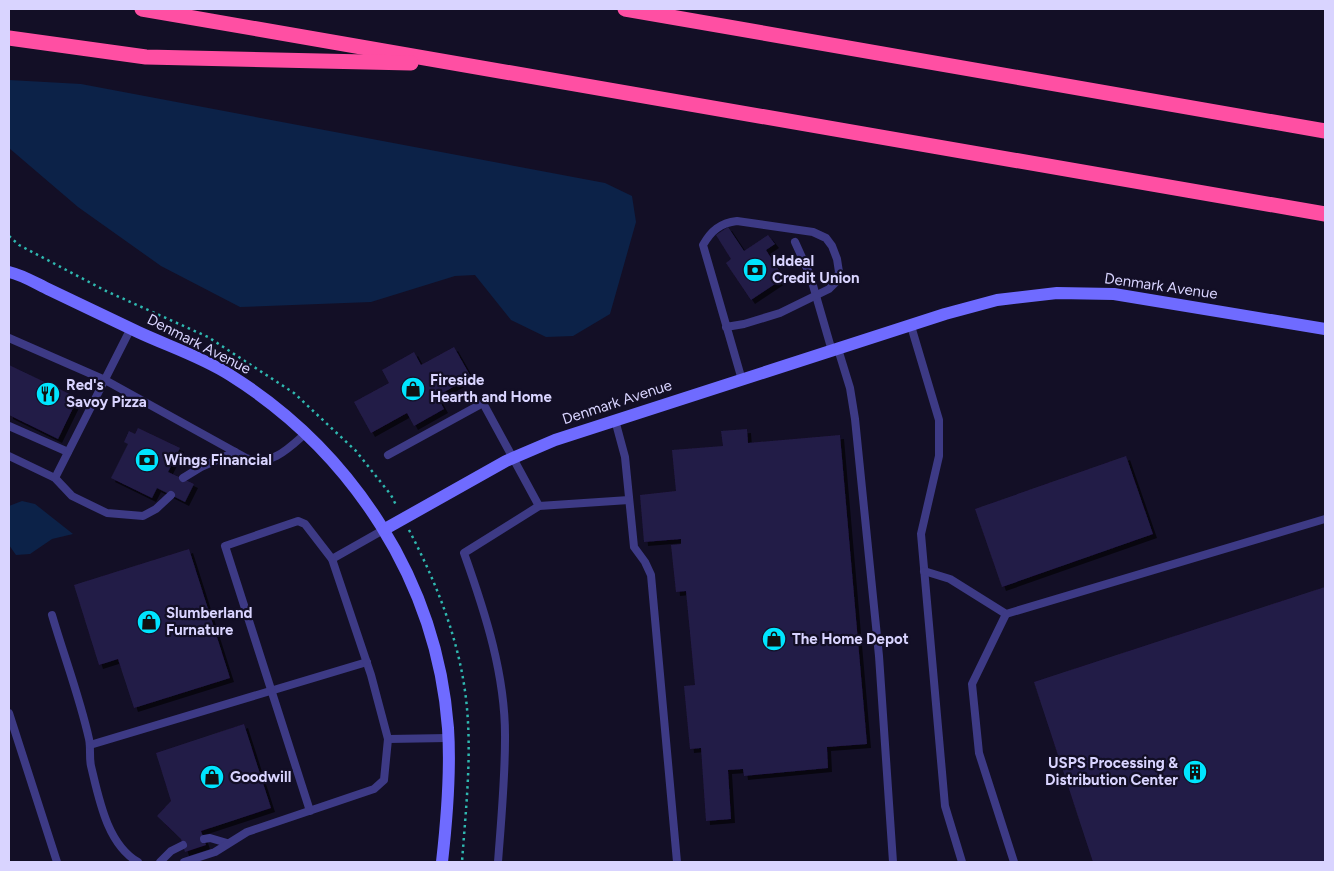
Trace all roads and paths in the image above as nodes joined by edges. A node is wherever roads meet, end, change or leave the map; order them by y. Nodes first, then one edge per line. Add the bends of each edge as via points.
1 (142, 9) edge
2 (625, 9) edge
3 (9, 38) edge
4 (463, 64) junction
5 (1325, 131) edge
6 (1325, 214) edge
7 (9, 236) edge
8 (795, 242) dead end
9 (10, 272) edge
10 (815, 294) junction
11 (911, 326) junction
12 (131, 328) junction
13 (726, 328) junction
14 (1325, 329) edge
15 (9, 338) edge
16 (835, 350) junction
17 (105, 380) junction
18 (742, 380) junction
19 (616, 420) junction
20 (9, 426) edge
21 (306, 433) junction
22 (68, 452) junction
23 (236, 452) junction
24 (388, 455) dead end
25 (9, 456) edge
26 (514, 457) junction
27 (55, 478) junction
28 (183, 478) dead end
29 (171, 495) dead end
30 (629, 500) junction
31 (539, 506) junction
32 (403, 519) junction
33 (1325, 519) edge
34 (385, 529) junction
35 (332, 559) junction
36 (924, 571) junction
37 (1006, 614) junction
38 (52, 615) dead end
39 (367, 662) junction
40 (271, 692) junction
41 (9, 712) edge
42 (388, 738) junction
43 (448, 738) junction
44 (90, 745) junction
45 (310, 811) junction
46 (204, 840) dead end
47 (227, 843) junction
48 (183, 845) dead end
49 (57, 862) edge
50 (138, 862) edge
51 (160, 862) edge
52 (184, 862) edge
53 (442, 862) edge
54 (462, 862) edge
55 (498, 862) edge
56 (677, 862) edge
57 (893, 862) edge
58 (962, 862) edge
59 (1014, 862) edge

1 - 4 highway
2 - 5 highway
3 - 4 highway via 146,57
4 - 6 highway
7 - 32 path via 19,245 106,291 208,337 294,393 356,450 391,495
8 - 10 lane
9 - 12 street, Denmark Avenue
10 - 13 lane via 780,313
10 - 13 lane via 829,289 839,272 837,259 826,238 813,232 766,224 724,222 703,245
10 - 16 lane
11 - 14 street, Denmark Avenue via 998,300 1057,293 1114,294
11 - 16 street, Denmark Avenue
11 - 36 lane via 939,428 939,456 921,534
12 - 17 lane
12 - 21 street, Denmark Avenue via 228,373 277,407
13 - 18 lane
15 - 17 lane
16 - 18 street, Denmark Avenue
16 - 57 lane via 850,388 855,419 879,656
17 - 22 lane
17 - 23 lane
18 - 19 street, Denmark Avenue
19 - 26 street, Denmark Avenue
19 - 30 lane via 625,457
20 - 22 lane
21 - 23 lane via 275,459 254,461
21 - 34 street, Denmark Avenue via 347,476
22 - 27 lane
23 - 28 lane
24 - 26 lane via 484,403
25 - 27 lane
26 - 31 lane
26 - 32 street, Denmark Avenue
27 - 29 lane via 72,496 107,513 143,516
30 - 31 lane
30 - 56 lane via 634,547 651,575
31 - 55 lane via 464,553 479,592 498,667 505,738
32 - 34 street, Denmark Avenue
32 - 54 path via 448,617 465,691 469,766
33 - 37 lane
34 - 35 lane
34 - 43 street via 415,592 430,634 442,680
35 - 39 lane
35 - 40 lane via 298,521 225,546
36 - 37 lane via 950,579
36 - 58 lane via 945,806
37 - 59 lane via 972,684 979,754
38 - 44 lane
39 - 40 lane
39 - 42 lane
40 - 44 lane
40 - 45 lane
41 - 49 lane
42 - 43 lane
42 - 45 lane via 384,780 374,789
43 - 53 street via 447,815
44 - 50 lane via 91,764 116,843
45 - 47 lane via 247,832
46 - 47 lane via 210,838
47 - 52 lane via 215,852
48 - 51 lane

